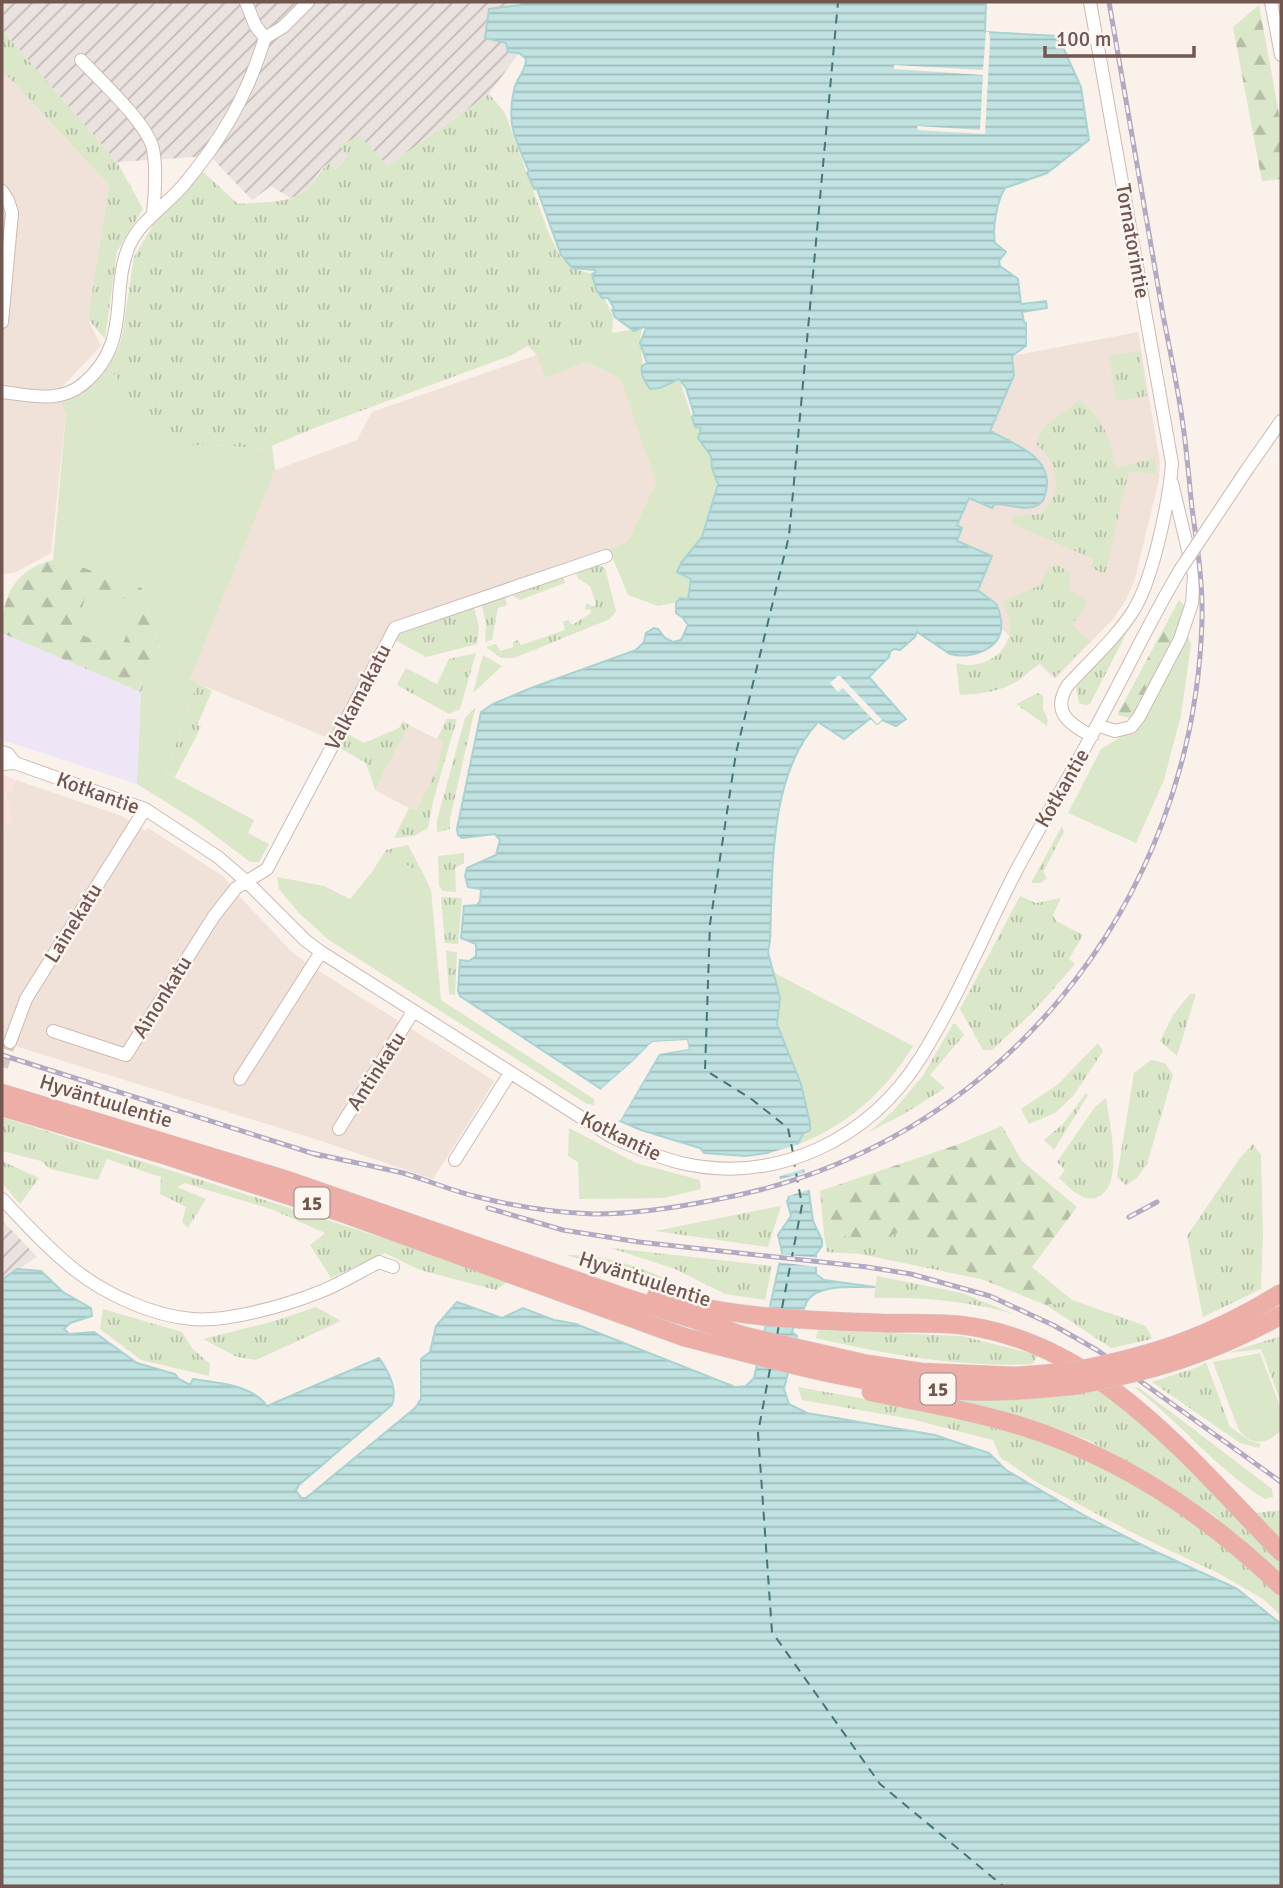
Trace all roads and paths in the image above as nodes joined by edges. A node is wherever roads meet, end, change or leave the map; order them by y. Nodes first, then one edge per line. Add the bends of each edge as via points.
1 (246, 2) edge
2 (308, 2) edge
3 (1090, 2) edge
4 (1271, 2) edge
5 (265, 38) junction
6 (1281, 55) edge
7 (81, 60) dead end
8 (2, 191) edge
9 (153, 214) junction
10 (2, 321) edge
11 (2, 392) edge
12 (1281, 421) edge
13 (1281, 433) edge
14 (1268, 441) junction
15 (1171, 480) junction
16 (1158, 538) junction
17 (1185, 540) junction
18 (606, 556) dead end
19 (1094, 731) junction
20 (2, 752) edge
21 (8, 764) edge
22 (145, 809) junction
23 (246, 881) junction
24 (321, 952) junction
25 (414, 1012) junction
26 (53, 1031) dead end
27 (10, 1042) tunnel mouth
28 (510, 1073) junction
29 (240, 1079) dead end
30 (2, 1093) edge
31 (2, 1107) edge
32 (339, 1129) dead end
33 (455, 1160) dead end
34 (2, 1199) edge
35 (393, 1266) dead end
36 (570, 1278) junction
37 (1281, 1293) edge
38 (1281, 1315) edge
39 (743, 1344) junction
40 (808, 1360) junction
41 (1069, 1379) junction
42 (1281, 1552) edge
43 (1281, 1586) edge

1 - 5 street
2 - 5 street
3 - 15 street, Tornatorintie via 1172,463
4 - 6 street
5 - 9 street via 225,127 184,186
7 - 9 street via 139,122 153,147
8 - 10 street via 12,213
9 - 11 street via 134,237 125,261 111,346 84,383 61,397
12 - 14 street, Kotkantie
13 - 14 street, Kotkantie
14 - 19 street, Kotkantie, bridge via 1180,570
15 - 16 street, Tornatorintie
15 - 17 street, Tornatorintie
16 - 17 street via 1177,534
16 - 19 street, Tornatorintie via 1134,609 1062,695 1068,721
17 - 19 street, Tornatorintie via 1194,587 1180,639 1130,727
18 - 23 street, Valkamakatu via 395,628 267,869
19 - 28 street, Kotkantie via 1032,840 921,1057 877,1110 845,1136 812,1153 772,1165 719,1169 680,1163 612,1136
20 - 21 street, Kotkantie via 8,754
21 - 22 street, Kotkantie
22 - 23 street, Kotkantie
22 - 27 street, Lainekatu via 26,999
23 - 24 street, Kotkantie
23 - 26 street, Ainonkatu via 214,916 125,1055
24 - 25 street, Kotkantie
24 - 29 street
25 - 28 street, Kotkantie
25 - 32 street, Antinkatu
28 - 33 street
30 - 36 highway, Hyväntuulentie / 15 via 284,1180
31 - 39 highway, Hyväntuulentie / 15 via 348,1215 673,1333
34 - 35 street via 48,1247 100,1288 191,1319 265,1310 318,1293 379,1262
36 - 39 highway, Hyväntuulentie / 15
36 - 42 highway via 750,1316 960,1325 998,1332 1055,1353 1122,1395
37 - 41 highway, Hyväntuulentie / 15, bridge via 1190,1341
38 - 41 highway, Hyväntuulentie / 15, bridge via 1197,1355 1131,1376
39 - 40 highway, Hyväntuulentie / 15
40 - 41 highway, Hyväntuulentie / 15 via 921,1373
40 - 43 highway via 856,1390 1019,1426 1124,1468 1198,1516

